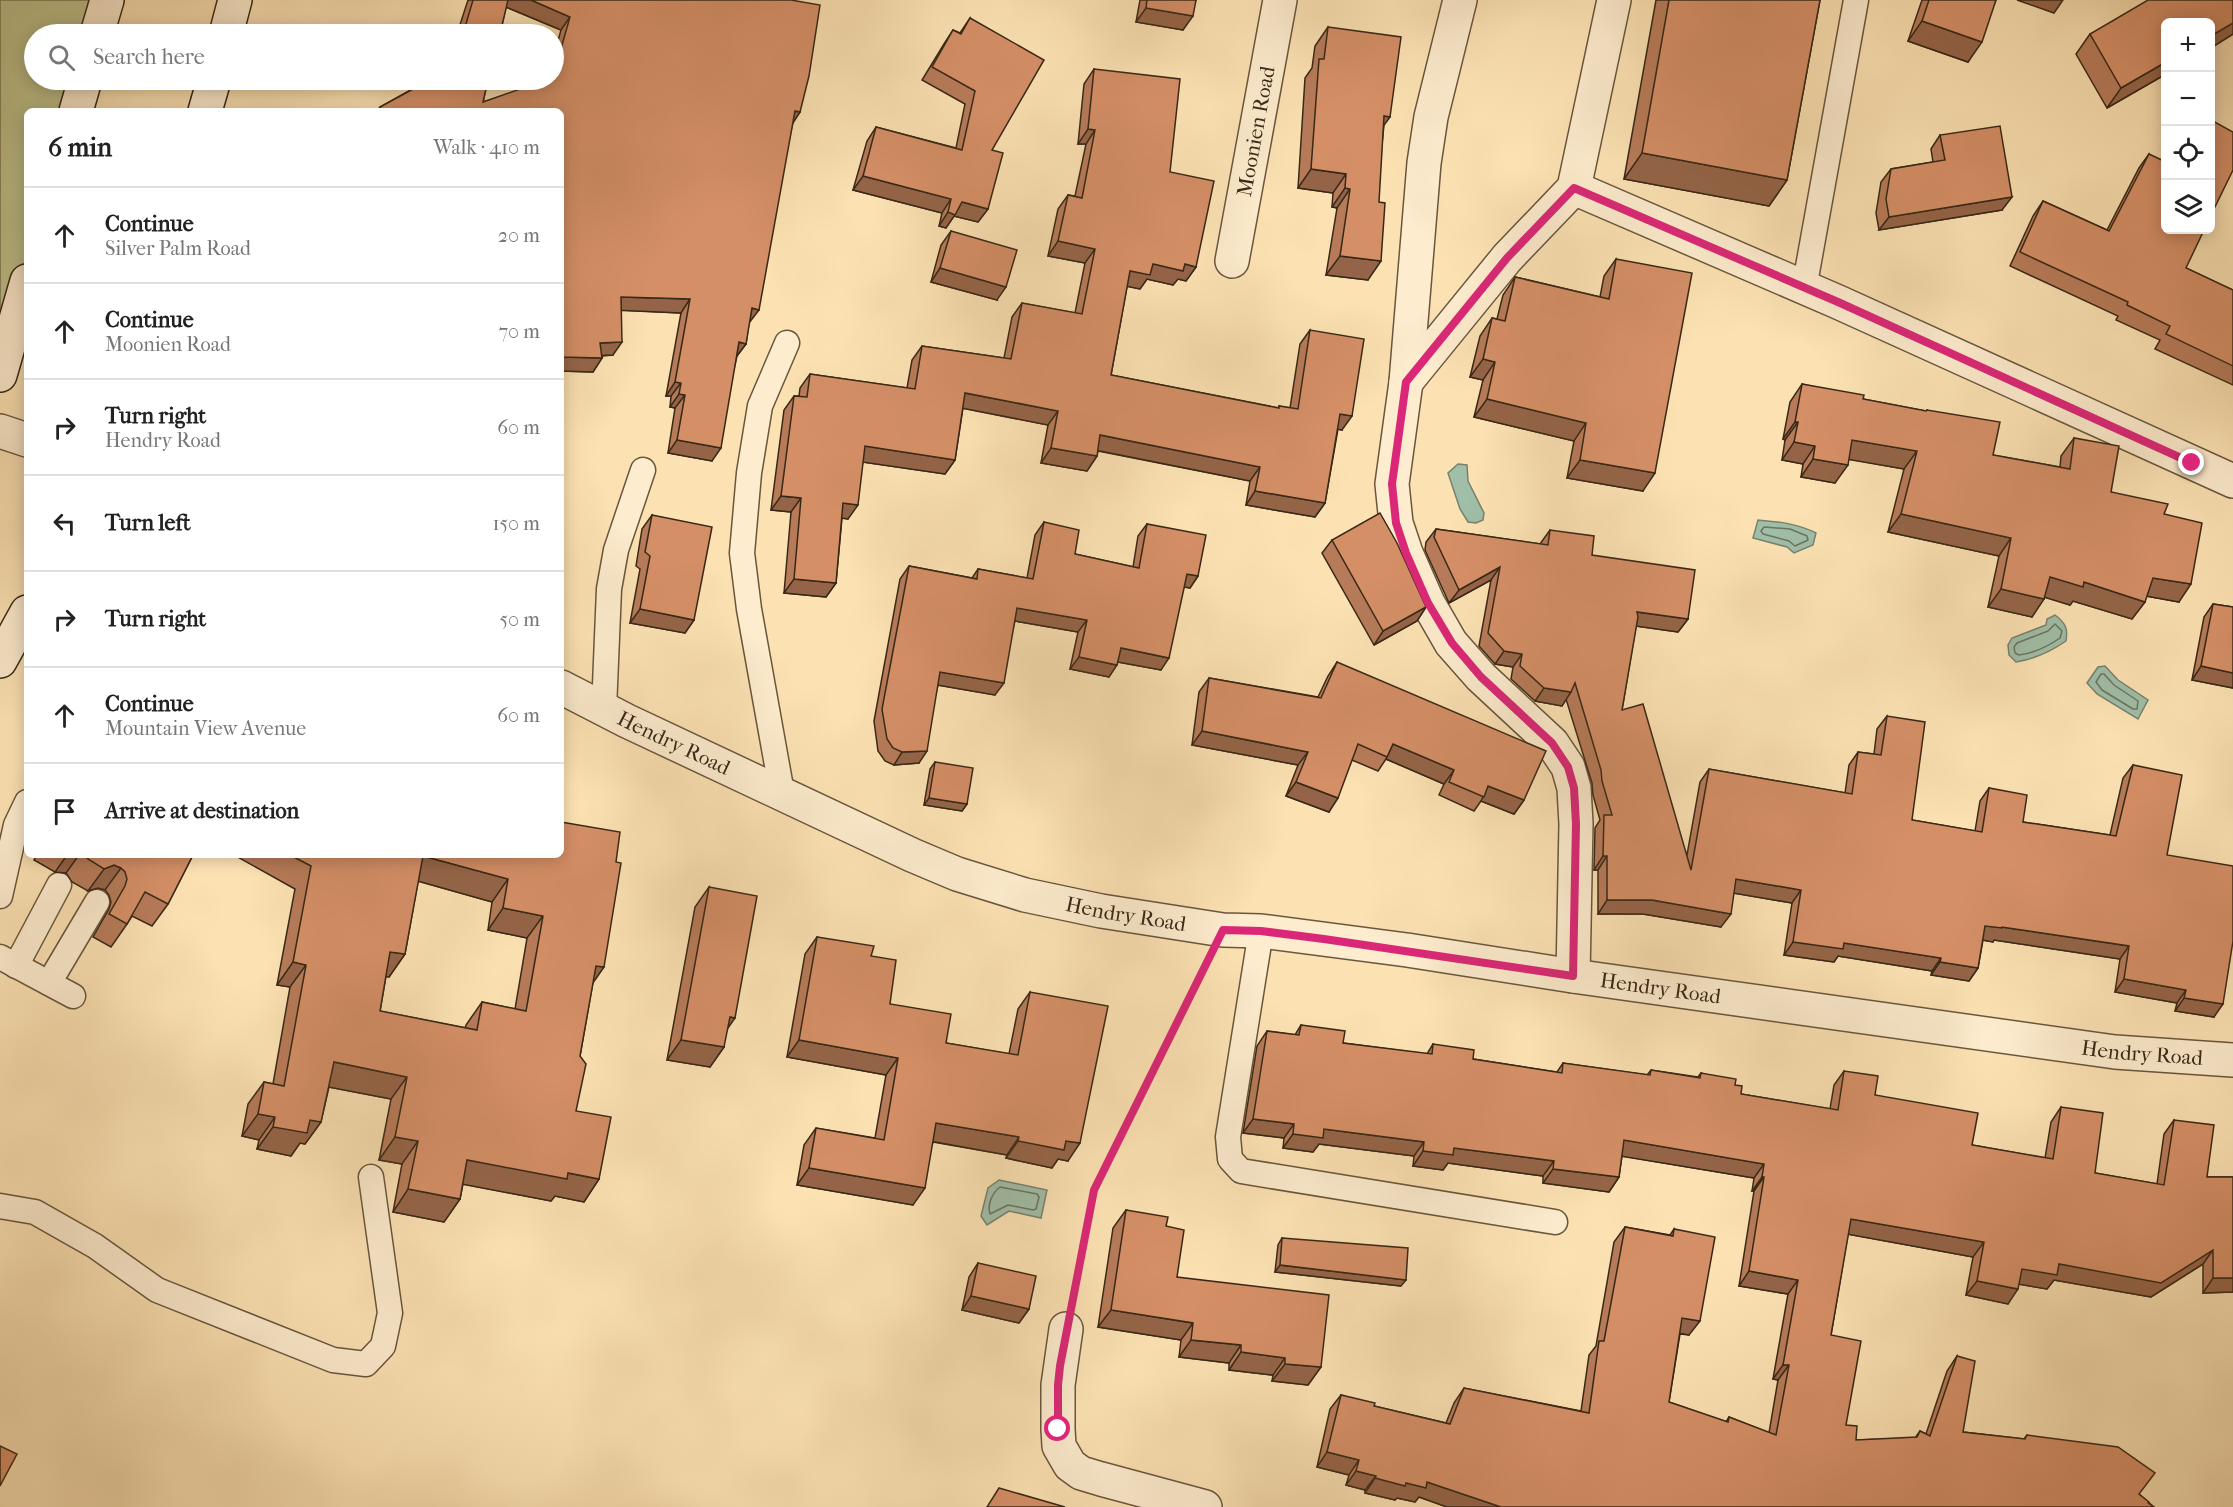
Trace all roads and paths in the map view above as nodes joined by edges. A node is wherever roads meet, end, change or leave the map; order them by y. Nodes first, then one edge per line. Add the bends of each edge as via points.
1 (107, 0) edge
2 (235, 0) edge
3 (1280, 0) edge
4 (1460, 0) edge
5 (1614, 0) edge
6 (1856, 0) edge
7 (101, 24) edge
8 (228, 24) edge
9 (82, 90) edge
10 (211, 90) edge
11 (77, 108) edge
12 (206, 108) edge
13 (1574, 188) junction
14 (1232, 261) dead end
15 (1804, 289) junction
16 (24, 291) edge
17 (787, 343) dead end
18 (0, 375) edge
19 (1406, 382) junction
20 (0, 430) edge
21 (24, 439) edge
22 (643, 470) dead end
23 (2233, 481) edge
24 (24, 617) edge
25 (0, 660) edge
26 (564, 689) edge
27 (604, 709) junction
28 (782, 794) junction
29 (24, 808) edge
30 (59, 885) dead end
31 (0, 896) edge
32 (97, 902) dead end
33 (1223, 930) junction
34 (1261, 931) junction
35 (8, 961) edge
36 (1573, 976) junction
37 (49, 983) junction
38 (73, 996) dead end
39 (2233, 1060) edge
40 (370, 1177) dead end
41 (0, 1206) edge
42 (1555, 1222) dead end
43 (1066, 1329) joint
44 (1194, 1506) edge

1 - 7 street
2 - 8 street
3 - 14 street, Moonien Road
4 - 19 street via 1431,117 1424,163
5 - 13 street
6 - 15 lane
9 - 11 street
10 - 12 street
13 - 15 street
13 - 19 street via 1507,258
15 - 23 street
16 - 18 street
17 - 28 lane via 760,406 742,553
19 - 36 street via 1392,484 1396,523 1406,553 1428,603 1452,643 1481,677 1552,743 1568,767 1574,788
20 - 21 street
22 - 27 lane via 616,550 609,589
24 - 25 street
26 - 27 street, Hendry Road
27 - 28 street, Hendry Road
28 - 33 street, Hendry Road via 939,866 1025,895
29 - 31 lane via 16,825
30 - 35 lane
32 - 37 lane
33 - 34 street, Hendry Road
33 - 43 path via 1094,1190
34 - 36 street, Hendry Road
34 - 42 lane via 1227,1137 1230,1159 1242,1171
35 - 37 lane
36 - 39 street, Hendry Road via 2115,1052
37 - 38 lane
40 - 41 lane via 390,1312 383,1346 366,1364 333,1360 157,1290 95,1246 35,1212
43 - 44 street via 1058,1385 1059,1446 1064,1457 1081,1473

